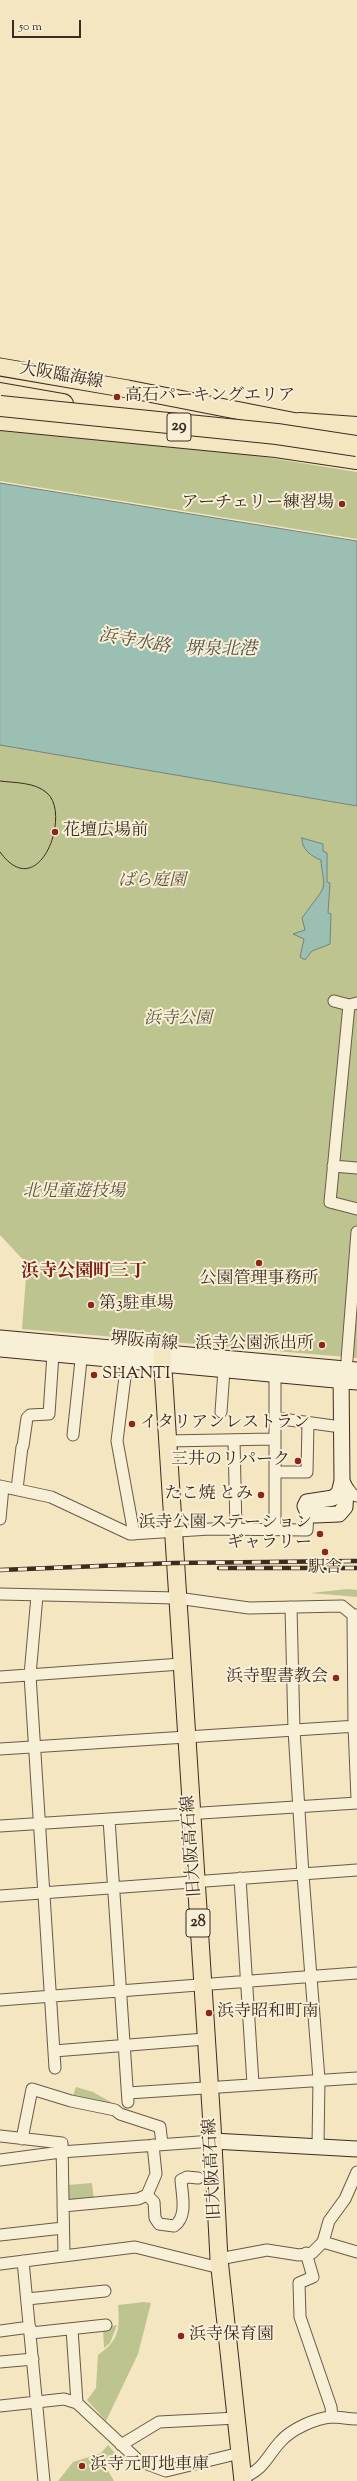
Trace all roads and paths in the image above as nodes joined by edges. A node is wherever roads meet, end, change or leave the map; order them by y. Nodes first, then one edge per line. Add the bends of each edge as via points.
1 (0, 367) edge
2 (0, 393) edge
3 (0, 398) edge
4 (0, 406) edge
5 (0, 420) edge
6 (357, 427) edge
7 (286, 430) junction
8 (357, 434) edge
9 (357, 446) edge
10 (357, 459) edge
11 (334, 1001) dead end
12 (353, 1004) edge
13 (333, 1166) junction
14 (357, 1168) edge
15 (357, 1209) edge
16 (357, 1232) edge
17 (0, 1338) edge
18 (0, 1349) edge
19 (82, 1351) junction
20 (53, 1354) junction
21 (162, 1359) junction
22 (126, 1361) junction
23 (224, 1370) junction
24 (346, 1370) edge
25 (275, 1374) junction
26 (357, 1382) edge
27 (221, 1412) dead end
28 (274, 1418) junction
29 (308, 1423) junction
30 (341, 1427) junction
31 (73, 1435) dead end
32 (274, 1439) junction
33 (234, 1440) junction
34 (167, 1441) junction
35 (275, 1472) junction
36 (342, 1481) junction
37 (2, 1487) edge
38 (18, 1489) junction
39 (357, 1496) edge
40 (308, 1513) joint
41 (0, 1519) edge
42 (236, 1529) junction
43 (275, 1530) junction
44 (172, 1532) junction
45 (134, 1534) junction
46 (0, 1594) edge
47 (37, 1596) junction
48 (176, 1598) junction
49 (291, 1607) junction
50 (355, 1615) edge
51 (181, 1664) junction
52 (30, 1675) junction
53 (0, 1677) edge
54 (355, 1726) edge
55 (294, 1730) junction
56 (186, 1737) junction
57 (34, 1747) junction
58 (0, 1749) edge
59 (357, 1799) edge
60 (357, 1803) edge
61 (299, 1806) junction
62 (192, 1814) junction
63 (108, 1819) junction
64 (39, 1824) junction
65 (0, 1826) edge
66 (357, 1870) edge
67 (303, 1875) junction
68 (240, 1878) junction
69 (196, 1880) junction
70 (113, 1887) junction
71 (43, 1892) junction
72 (0, 1896) edge
73 (357, 1973) edge
74 (311, 1976) junction
75 (246, 1981) junction
76 (202, 1984) junction
77 (120, 1989) junction
78 (50, 1996) junction
79 (0, 2000) edge
80 (205, 2039) junction
81 (124, 2046) junction
82 (54, 2051) junction
83 (55, 2068) dead end
84 (357, 2078) edge
85 (319, 2079) junction
86 (253, 2084) junction
87 (209, 2088) junction
88 (0, 2136) edge
89 (22, 2139) junction
90 (213, 2141) junction
91 (158, 2144) junction
92 (318, 2146) junction
93 (357, 2149) edge
94 (62, 2152) junction
95 (0, 2160) edge
96 (357, 2172) edge
97 (198, 2178) dead end
98 (147, 2195) junction
99 (63, 2206) junction
100 (63, 2228) junction
101 (0, 2235) edge
102 (323, 2242) junction
103 (357, 2252) edge
104 (306, 2253) junction
105 (64, 2256) junction
106 (24, 2261) junction
107 (0, 2264) edge
108 (219, 2264) junction
109 (105, 2292) dead end
110 (27, 2299) junction
111 (106, 2325) dead end
112 (72, 2329) junction
113 (0, 2330) edge
114 (30, 2330) junction
115 (33, 2359) junction
116 (0, 2362) edge
117 (37, 2402) junction
118 (77, 2403) junction
119 (0, 2406) edge
120 (332, 2417) junction
121 (236, 2418) junction
122 (357, 2419) edge
123 (121, 2445) junction
124 (240, 2453) junction
125 (243, 2479) edge
126 (44, 2481) edge

1 - 7 main road, 大阪臨海線 / 29
2 - 7 highway, bridge via 55,403
3 - 7 main road, 大阪臨海線 / 29
4 - 7 highway, bridge
5 - 10 highway via 276,447
6 - 7 highway
7 - 8 main road, 大阪臨海線 / 29
7 - 9 highway, bridge
7 - 10 main road, 大阪臨海線 / 29
11 - 12 street
12 - 13 street
13 - 14 street
13 - 15 street via 330,1202
16 - 24 street
17 - 19 main road, 堺阪南線
18 - 20 main road, 堺阪南線
19 - 20 main road, 堺阪南線
19 - 21 main road, 堺阪南線
19 - 22 main road, 堺阪南線
19 - 31 street
20 - 38 street via 49,1414 30,1415 27,1418
21 - 22 main road, 堺阪南線
21 - 23 main road, 堺阪南線
21 - 24 main road, 堺阪南線
21 - 34 main road, 旧大阪高石線 / 28
22 - 45 street via 116,1441
23 - 25 main road, 堺阪南線
23 - 27 street
24 - 25 main road, 堺阪南線
24 - 26 main road, 堺阪南線
24 - 30 main road
25 - 28 street
28 - 29 street
28 - 32 street
29 - 30 street
29 - 35 street via 307,1472
30 - 36 main road
32 - 33 street
32 - 35 street
33 - 34 street
33 - 42 street
34 - 44 main road, 旧大阪高石線 / 28
35 - 43 street
36 - 39 street via 353,1495
36 - 40 main road via 346,1490 346,1503 342,1513
37 - 38 street
37 - 41 street
38 - 45 street via 52,1497
40 - 43 street via 307,1530
42 - 43 street
42 - 44 street
44 - 45 street
44 - 48 main road, 旧大阪高石線 / 28
46 - 47 street
47 - 48 street
47 - 52 street
48 - 49 street via 249,1608
48 - 51 main road, 旧大阪高石線 / 28
49 - 50 street via 342,1606
49 - 55 street
50 - 54 street
51 - 52 street
51 - 56 main road, 旧大阪高石線 / 28
52 - 53 street
52 - 57 street
54 - 55 street
54 - 59 street
55 - 56 street
55 - 61 street
56 - 57 street
56 - 62 main road, 旧大阪高石線 / 28
57 - 58 street
57 - 64 street
60 - 61 street
61 - 62 street
61 - 67 street
62 - 63 street
62 - 69 main road, 旧大阪高石線 / 28
63 - 64 street
63 - 70 street
64 - 65 street
64 - 71 street
66 - 67 street
67 - 68 street
67 - 74 street
68 - 69 street
68 - 75 street
69 - 70 street
69 - 76 main road, 旧大阪高石線 / 28
70 - 71 street
70 - 77 street
71 - 72 street
71 - 78 street
73 - 74 street
74 - 75 street
74 - 85 street
75 - 76 street
75 - 86 street
76 - 77 street
76 - 80 main road, 旧大阪高石線 / 28
77 - 78 street
77 - 81 street
78 - 79 street
78 - 82 street
80 - 81 street
80 - 87 main road, 旧大阪高石線 / 28
81 - 82 street
81 - 87 street via 128,2098
82 - 83 street
84 - 85 street
85 - 86 street
85 - 92 street
86 - 87 street
87 - 90 main road, 旧大阪高石線 / 28
88 - 89 street
89 - 91 street via 32,2089 70,2101 115,2110 160,2127
89 - 94 street via 62,2143
90 - 91 street
90 - 92 main road
90 - 108 main road, 旧大阪高石線 / 28
91 - 94 street
91 - 98 street via 156,2174
92 - 93 main road
94 - 95 street
94 - 99 street
96 - 102 street via 345,2199 329,2221
97 - 98 street via 188,2177 181,2180 183,2215 180,2222 174,2226 159,2224 155,2218 154,2202
98 - 99 street via 138,2199
99 - 100 street
100 - 101 street
100 - 105 street
102 - 103 street
102 - 104 street via 312,2253
104 - 108 street via 267,2250
104 - 120 street via 312,2277 299,2283 300,2317 331,2407
105 - 106 street
105 - 108 street via 135,2247
106 - 107 street
106 - 110 street
108 - 121 main road, 旧大阪高石線 / 28
109 - 110 street
110 - 114 street
111 - 112 street
112 - 114 street
112 - 118 street
113 - 114 street
114 - 115 street
115 - 116 street
115 - 117 street
117 - 118 street via 64,2399
117 - 119 street
117 - 126 street
118 - 123 street
120 - 122 street
120 - 125 street via 318,2420 290,2433 280,2441 258,2471
121 - 123 street via 159,2422
121 - 124 main road, 旧大阪高石線 / 28
123 - 124 street via 139,2461 166,2471
124 - 125 main road, 旧大阪高石線 / 28

